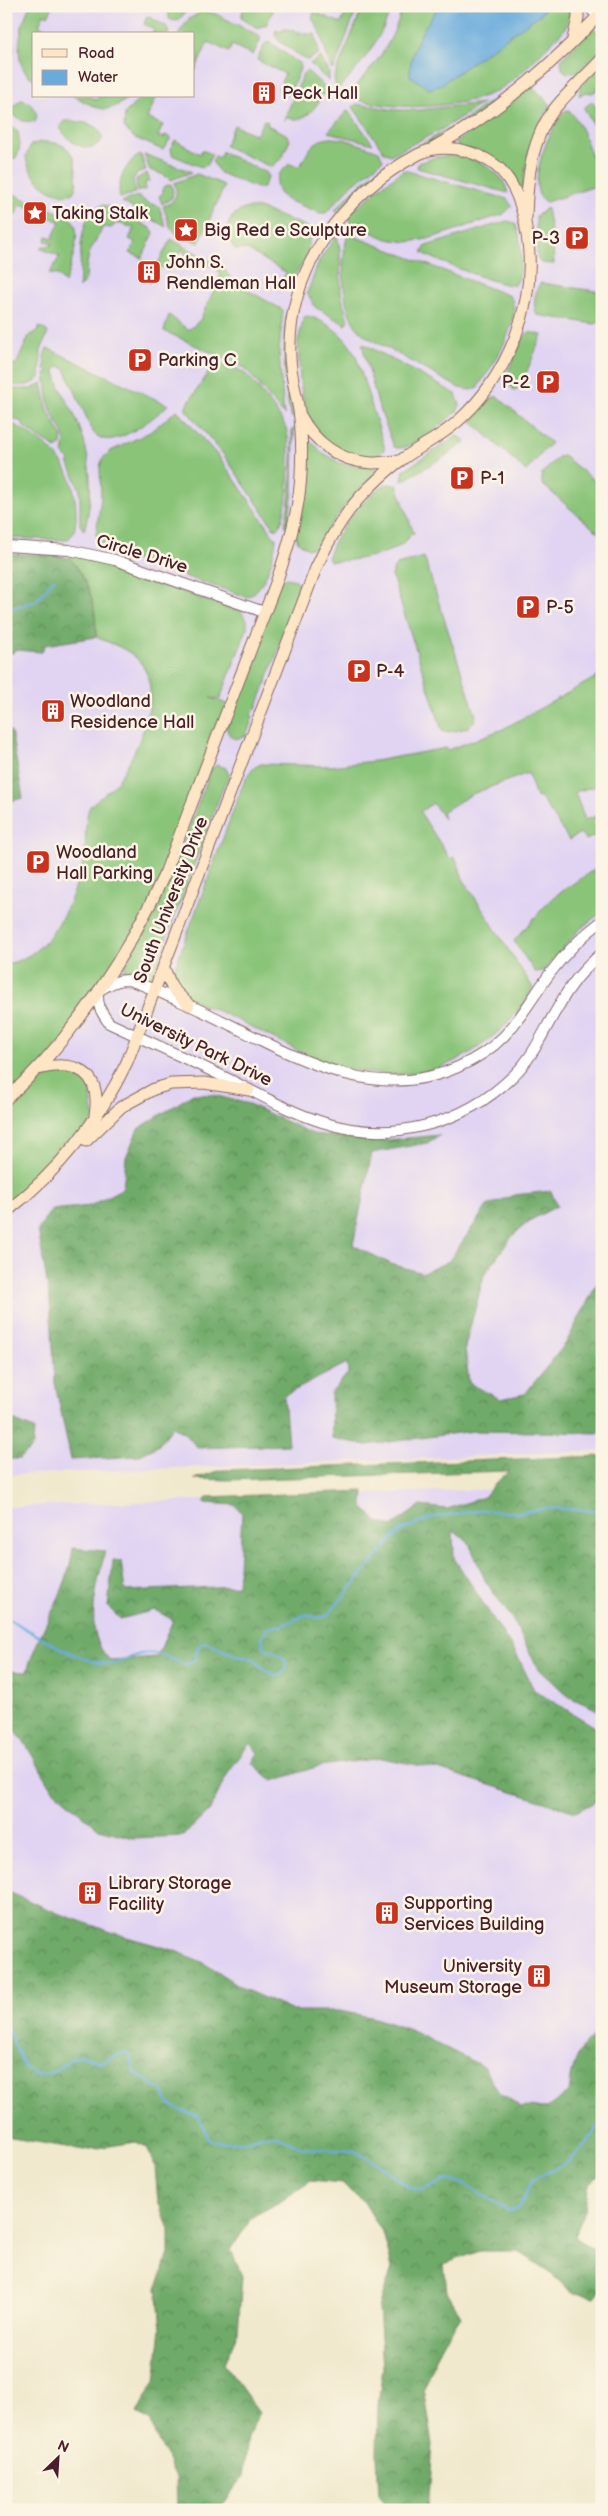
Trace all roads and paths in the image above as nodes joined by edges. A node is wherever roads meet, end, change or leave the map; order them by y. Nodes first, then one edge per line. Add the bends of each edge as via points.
1 (578, 6) edge
2 (588, 6) edge
3 (600, 16) edge
4 (572, 41) junction
5 (602, 59) edge
6 (431, 150) junction
7 (526, 224) junction
8 (299, 413) junction
9 (400, 461) junction
10 (6, 546) edge
11 (264, 612) junction
12 (602, 921) edge
13 (602, 953) edge
14 (164, 968) junction
15 (98, 991) junction
16 (155, 992) junction
17 (189, 1005) junction
18 (137, 1037) junction
19 (38, 1070) junction
20 (249, 1090) junction
21 (6, 1099) edge
22 (94, 1120) junction
23 (69, 1154) junction
24 (6, 1212) edge

1 - 4 main road via 579,17
2 - 3 street
3 - 4 main road
4 - 6 main road via 497,108
5 - 7 main road via 556,108 536,145 529,178
6 - 7 main road via 467,151 494,164 505,174
6 - 8 main road via 386,174 354,201 329,230 304,276 297,294 290,349
7 - 9 main road, South University Drive via 530,261 528,288 518,329 501,367 488,388 458,421
8 - 9 main road via 316,438 339,456 366,463
8 - 11 main road, South University Drive via 299,496 285,556
9 - 14 main road, South University Drive via 350,509 335,529 316,568
10 - 11 street, Circle Drive via 69,550 106,558
11 - 15 main road, South University Drive via 166,871 132,941
12 - 17 street, University Park Drive via 563,956 507,1034 478,1057 419,1080 375,1081 340,1074
13 - 20 street, University Park Drive via 572,986 543,1037 516,1073 486,1099 450,1118 405,1130 344,1128 304,1115
14 - 16 main road, South University Drive
14 - 17 main road via 172,988
15 - 16 street, University Park Drive via 114,982 128,980
15 - 18 street, University Park Drive via 98,1008 109,1023
15 - 19 main road, South University Drive
16 - 17 street, University Park Drive
16 - 18 main road, South University Drive
18 - 20 street, University Park Drive
18 - 22 main road, South University Drive via 120,1077
19 - 21 main road, South University Drive
19 - 22 main road via 64,1065 84,1072 96,1096
20 - 23 main road via 204,1082 171,1084 154,1089 120,1107
22 - 23 main road, South University Drive
23 - 24 main road, South University Drive

